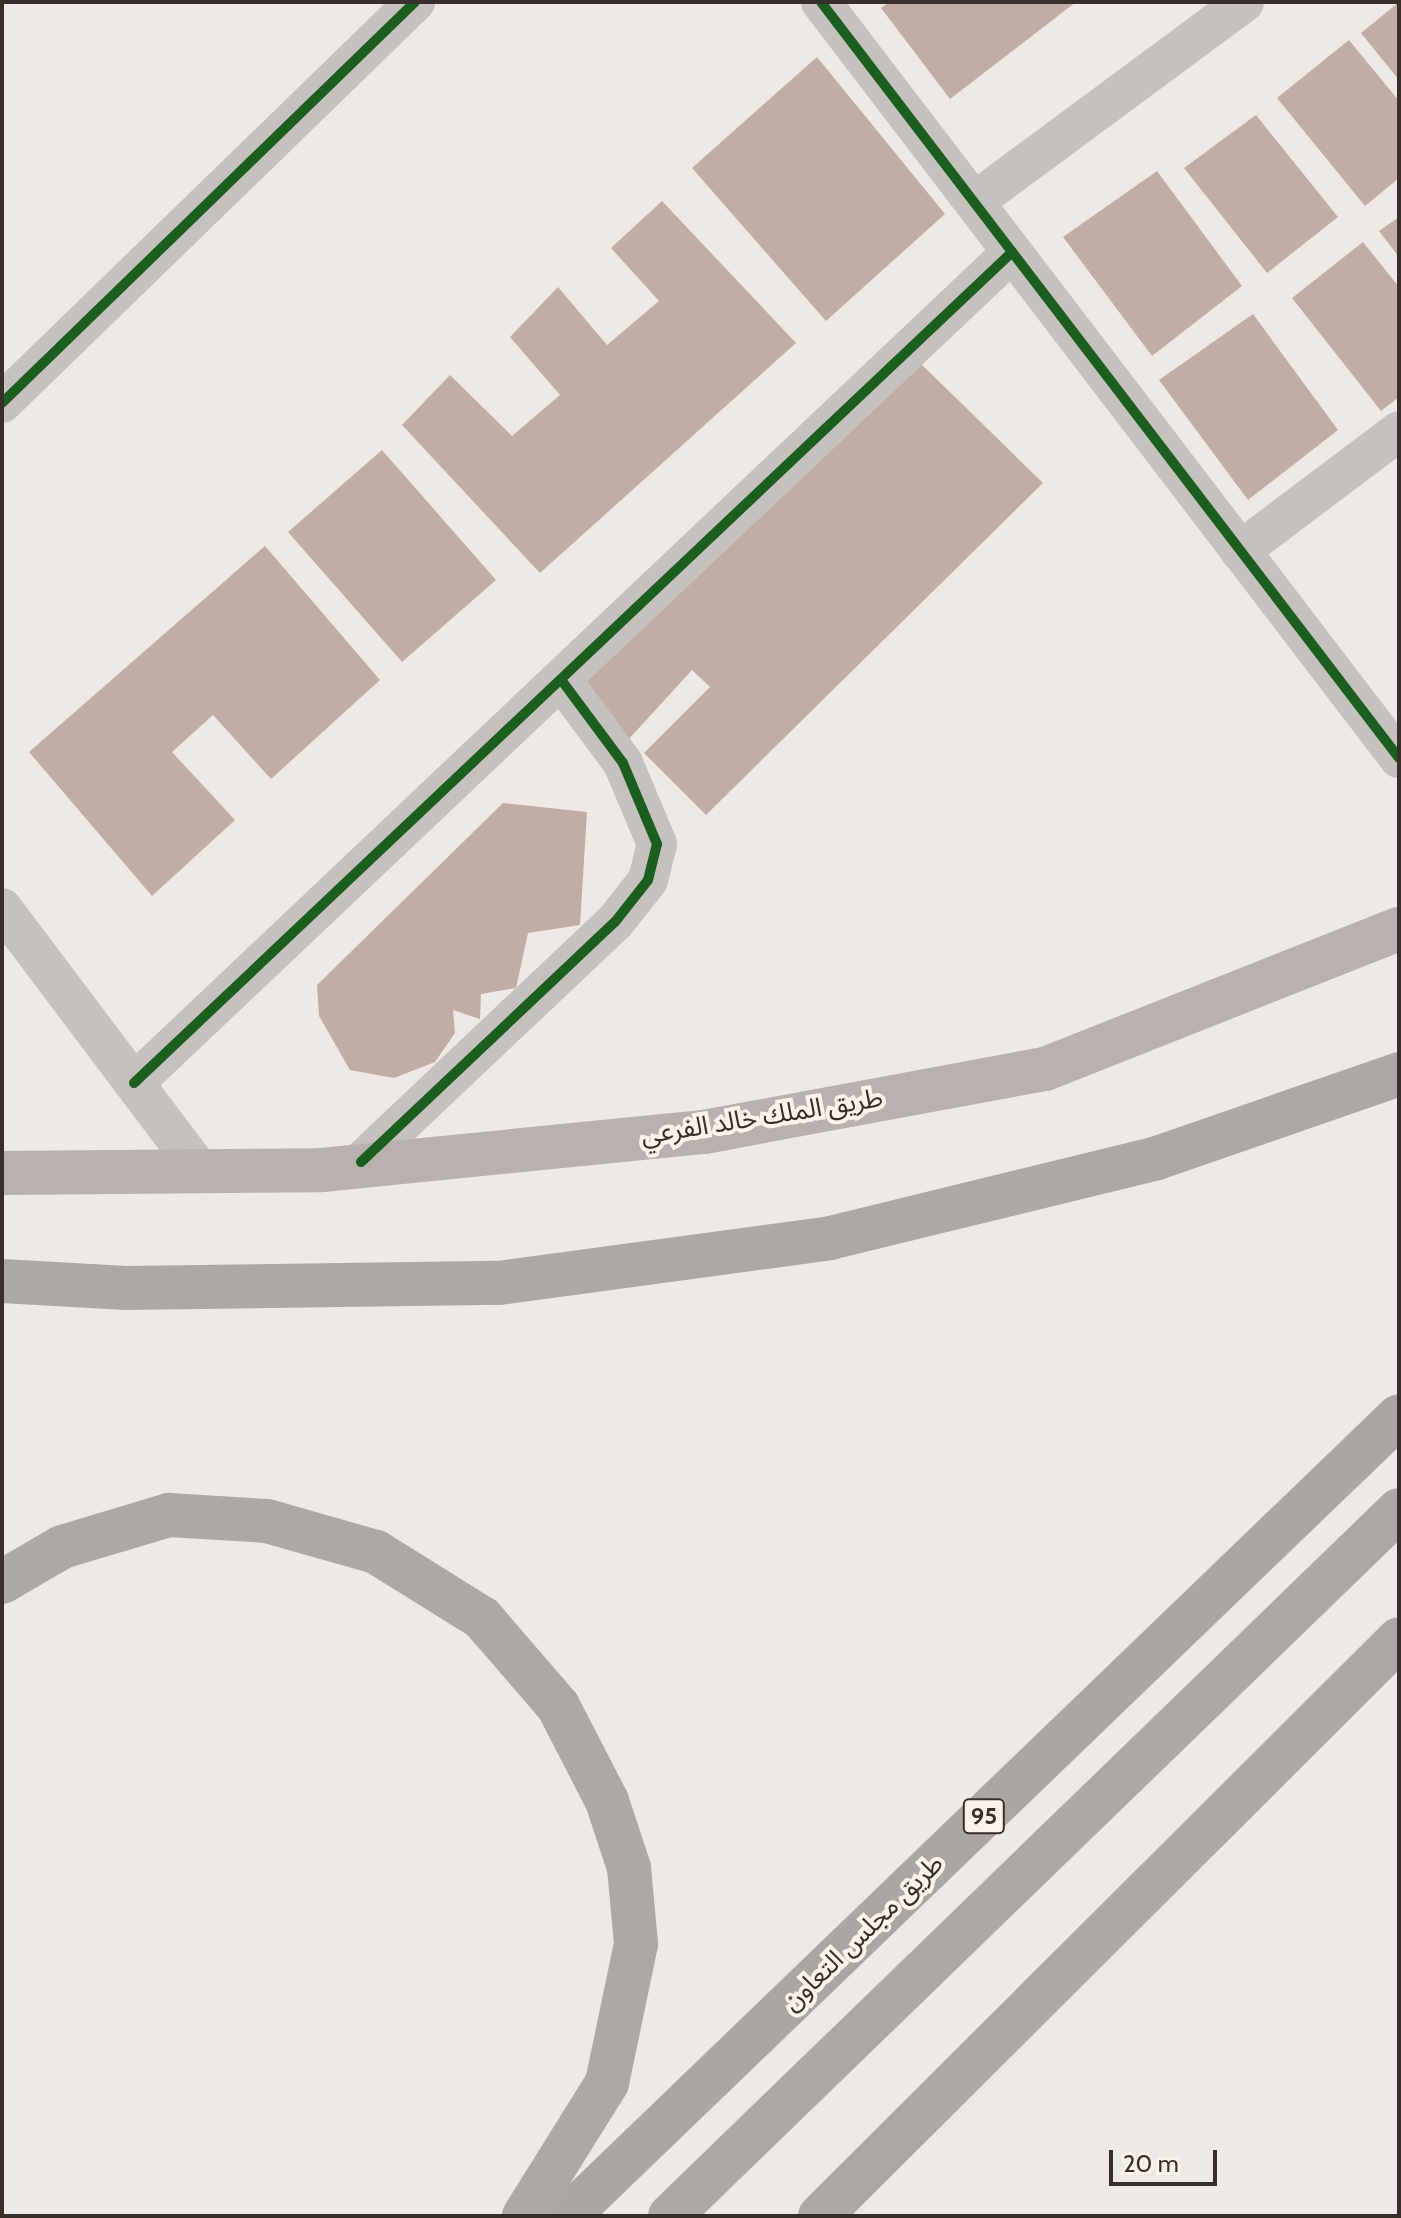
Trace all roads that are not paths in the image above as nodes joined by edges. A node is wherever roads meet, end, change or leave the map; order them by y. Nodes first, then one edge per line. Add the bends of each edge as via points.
1 (415, 2) edge
2 (821, 2) edge
3 (1244, 2) edge
4 (974, 202) junction
5 (1012, 252) junction
6 (2, 403) edge
7 (1399, 431) edge
8 (1240, 551) junction
9 (562, 681) junction
10 (1399, 758) edge
11 (2, 908) edge
12 (1399, 929) edge
13 (1399, 1074) edge
14 (134, 1083) junction
15 (361, 1162) junction
16 (200, 1171) junction
17 (2, 1173) edge
18 (2, 1281) edge
19 (1399, 1416) edge
20 (1399, 1510) edge
21 (2, 1582) edge
22 (1399, 1639) edge
23 (524, 2216) edge
24 (568, 2216) edge
25 (670, 2216) edge
26 (820, 2216) edge

1 - 6 street
2 - 4 street
3 - 4 street
4 - 5 street
5 - 8 street
5 - 9 street
7 - 8 street
8 - 10 street
9 - 14 street
9 - 15 street via 623,763 657,844 648,880 615,922
11 - 14 street
12 - 15 main road, طريق الملك خالد الفرعي via 1045,1069 704,1132
13 - 18 highway via 1157,1158 830,1238 499,1283 126,1288
14 - 16 street
15 - 16 main road, طريق الملك خالد الفرعي
16 - 17 main road, طريق الملك خالد الفرعي
19 - 24 main road, طريق مجلس التعاون / 95
20 - 25 highway
21 - 23 highway via 62,1547 169,1515 267,1521 376,1552 482,1618 558,1706 607,1801 629,1868 636,1944 607,2083
22 - 26 highway

